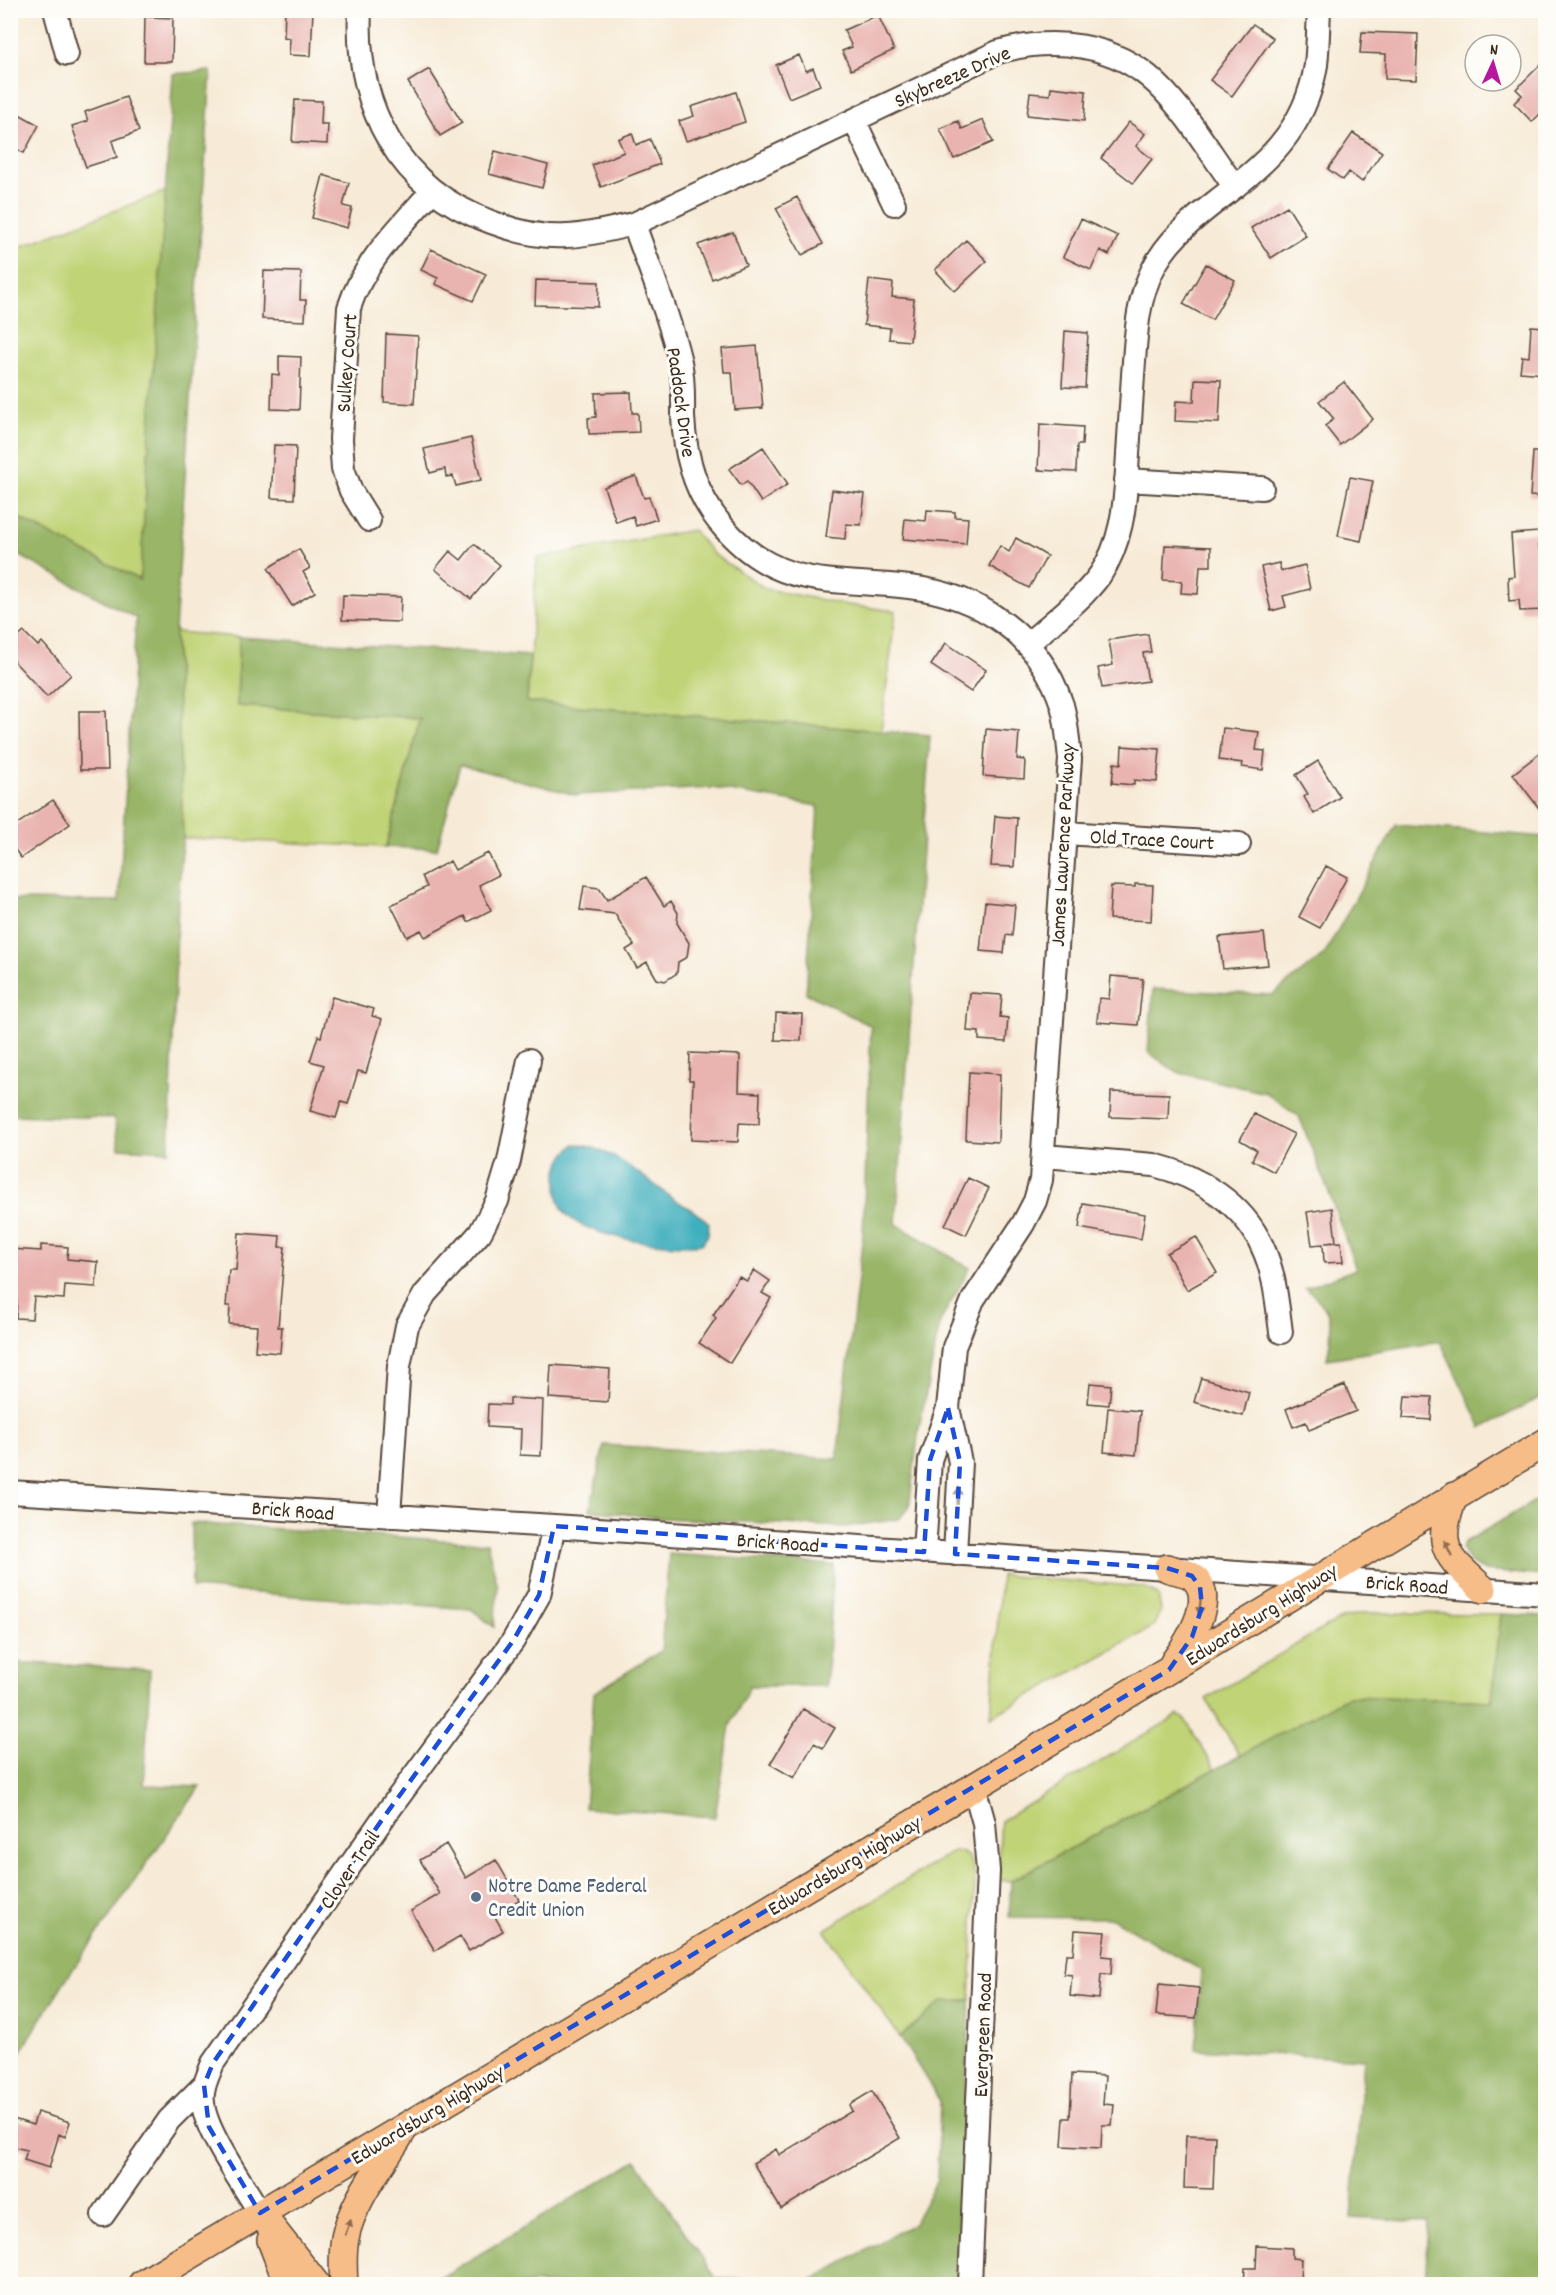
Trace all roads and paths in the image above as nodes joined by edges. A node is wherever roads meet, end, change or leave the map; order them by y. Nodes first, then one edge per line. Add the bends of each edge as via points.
1 (55, 10) edge
2 (360, 10) edge
3 (1319, 10) edge
4 (67, 54) dead end
5 (854, 120) junction
6 (1235, 187) junction
7 (432, 191) junction
8 (894, 204) dead end
9 (634, 224) junction
10 (1126, 480) junction
11 (1262, 488) dead end
12 (369, 520) dead end
13 (1028, 644) junction
14 (1065, 833) junction
15 (1239, 844) dead end
16 (530, 1060) dead end
17 (1044, 1156) junction
18 (1281, 1332) dead end
19 (948, 1408) junction
20 (1545, 1442) edge
21 (10, 1492) edge
22 (1454, 1496) junction
23 (389, 1516) junction
24 (554, 1526) junction
25 (924, 1552) junction
26 (955, 1554) junction
27 (1167, 1568) junction
28 (1318, 1578) junction
29 (1483, 1589) junction
30 (1545, 1594) edge
31 (1169, 1670) junction
32 (974, 1787) junction
33 (204, 2085) junction
34 (406, 2127) junction
35 (260, 2213) junction
36 (103, 2215) dead end
37 (142, 2284) edge
38 (288, 2284) edge
39 (316, 2284) edge
40 (344, 2284) edge
41 (970, 2284) edge

1 - 4 street
2 - 7 street, Skybreeze Drive via 358,39 364,81 381,127 399,155
3 - 6 street via 1316,63 1302,113 1276,152
5 - 6 street, Skybreeze Drive via 998,52 1037,44 1090,48 1115,56 1156,83
5 - 8 street
5 - 9 street, Skybreeze Drive
6 - 10 street via 1174,239 1143,293 1136,332
7 - 9 street, Skybreeze Drive via 477,217 536,235 575,236
7 - 12 street, Sulkey Court via 366,270 349,308 341,439 343,470
9 - 13 street, Paddock Drive via 676,344 690,465 698,487 739,544 757,558 797,577 910,587 969,603 1013,628
10 - 11 street
10 - 13 street via 1119,532 1100,574
13 - 14 street, James Lawrence Parkway via 1062,706 1070,759
14 - 15 street, Old Trace Court
14 - 17 street, James Lawrence Parkway
16 - 23 street via 497,1201 480,1233 425,1294 407,1326 399,1366
17 - 18 street via 1172,1169 1219,1195 1239,1213 1262,1246 1275,1284
17 - 19 street, James Lawrence Parkway via 1035,1201 973,1300 962,1325 954,1347
19 - 25 street, James Lawrence Parkway via 930,1460
26 -> 19 street, James Lawrence Parkway via 960,1462
20 - 22 main road, Edwardsburg Highway
21 - 23 street, Brick Road
22 - 28 main road, Edwardsburg Highway
29 -> 22 main road via 1460,1569 1445,1548 1444,1521
23 - 24 street, Brick Road
24 - 25 street, Brick Road
24 - 33 street, Clover Trail via 539,1595 513,1641 386,1814 213,2064
25 - 26 street, Brick Road
26 - 27 street, Brick Road
27 - 28 street, Brick Road
27 -> 31 main road via 1192,1576 1200,1587 1202,1607 1192,1637
28 - 29 street, Brick Road
28 - 31 main road, Edwardsburg Highway
29 - 30 street, Brick Road
31 - 32 main road, Edwardsburg Highway
32 - 34 main road, Edwardsburg Highway
32 - 41 street, Evergreen Road via 984,1822 988,1871
33 - 35 street, Clover Trail via 203,2103 209,2127
33 - 36 street via 169,2120
34 - 35 main road, Edwardsburg Highway
40 -> 34 main road via 345,2237 354,2210
35 - 37 main road, Edwardsburg Highway
35 - 38 main road
35 - 39 main road

